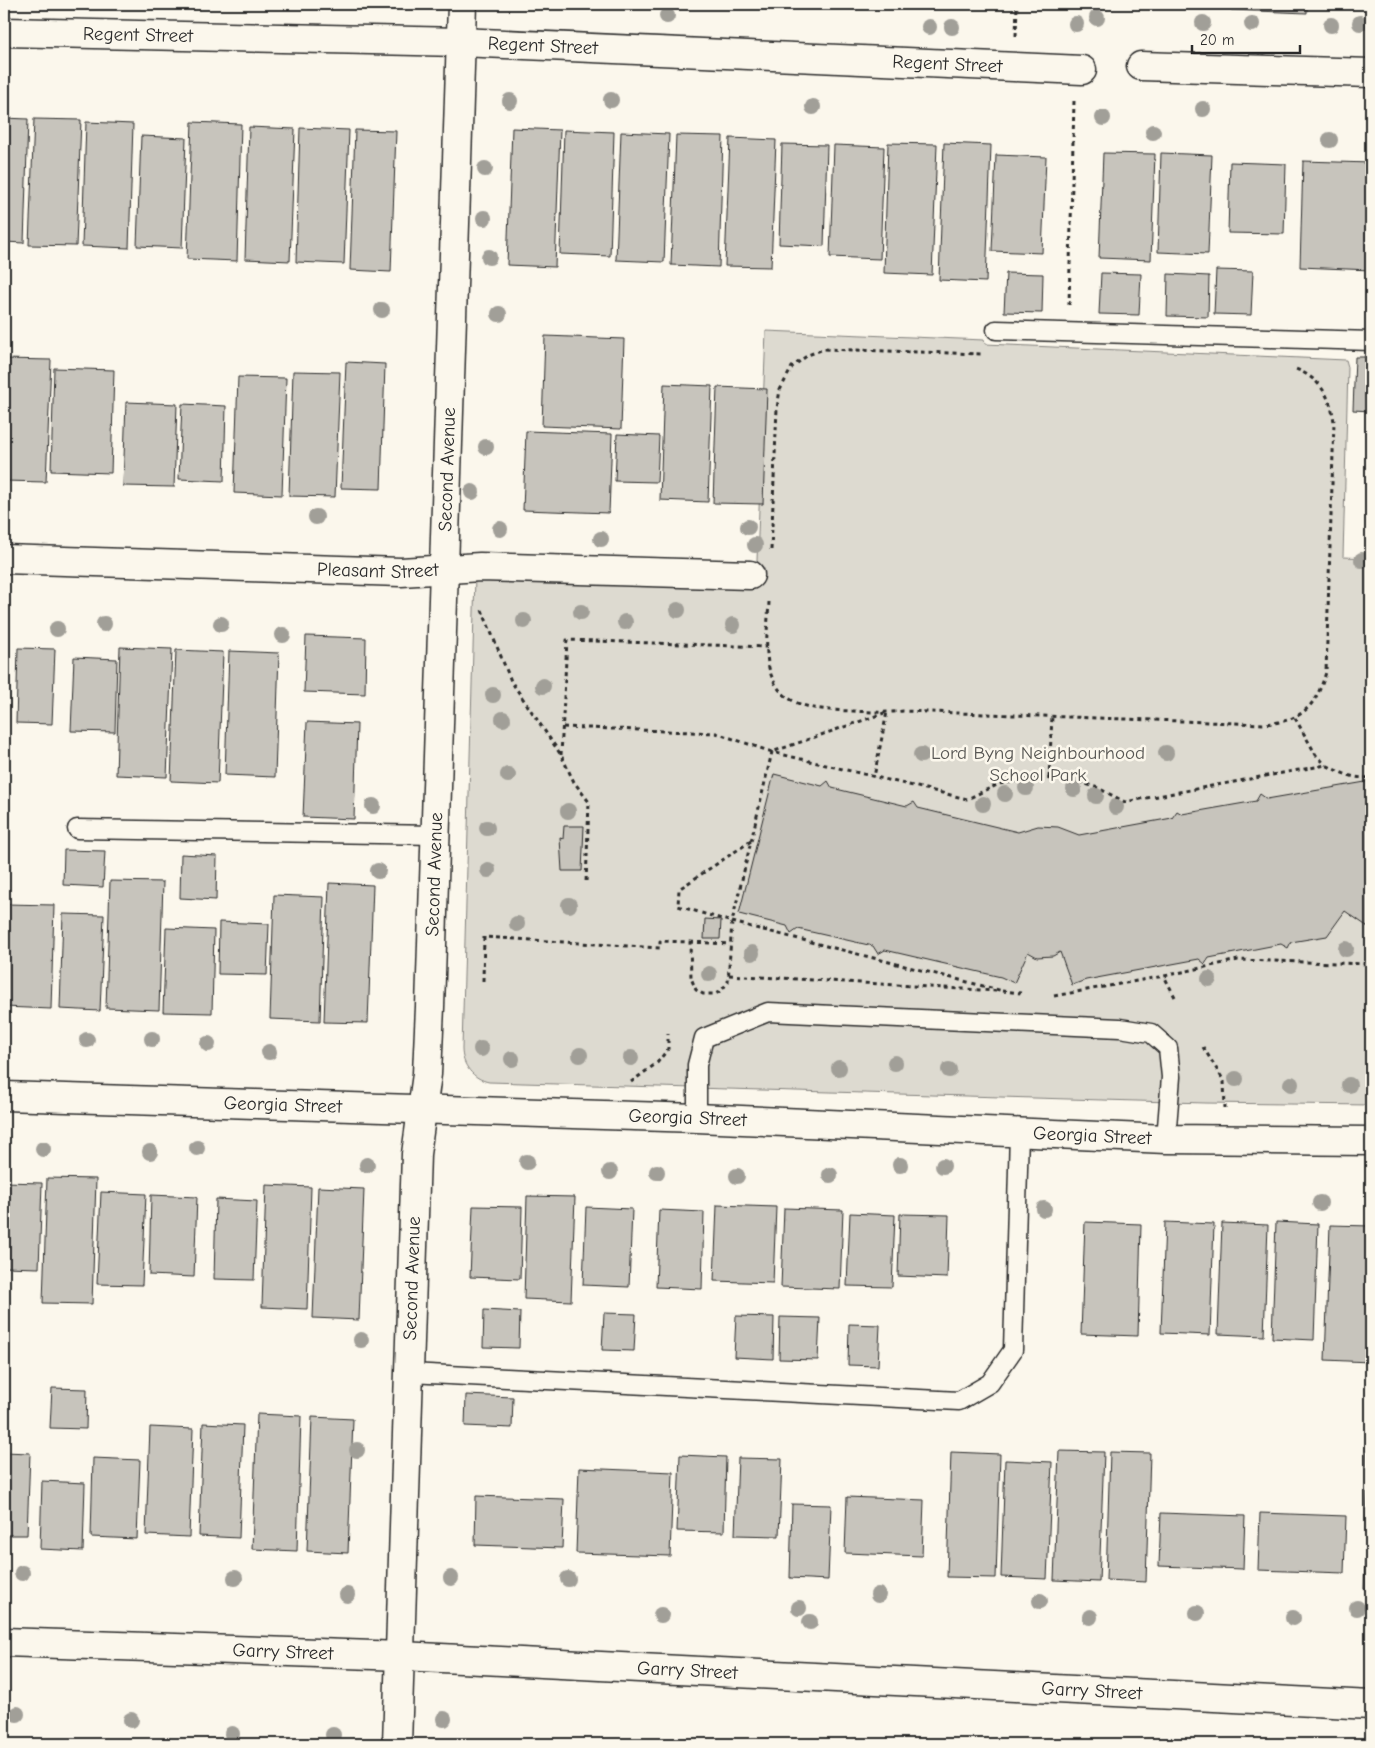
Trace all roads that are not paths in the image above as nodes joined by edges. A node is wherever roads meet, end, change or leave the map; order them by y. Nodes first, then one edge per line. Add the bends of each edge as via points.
1 (462, 4) edge
2 (4, 32) edge
3 (460, 42) junction
4 (1140, 66) dead end
5 (1078, 70) road end
6 (1371, 73) edge
7 (996, 330) dead end
8 (1371, 341) edge
9 (4, 559) edge
10 (442, 569) junction
11 (750, 575) dead end
12 (77, 829) dead end
13 (436, 835) junction
14 (4, 1096) edge
15 (423, 1110) junction
16 (698, 1118) junction
17 (1019, 1133) junction
18 (1166, 1139) junction
19 (1371, 1141) edge
20 (410, 1373) junction
21 (4, 1642) edge
22 (401, 1656) junction
23 (1371, 1705) edge
24 (397, 1744) edge

1 - 3 street, Second Avenue
2 - 3 street, Regent Street
3 - 5 street, Regent Street
3 - 10 street, Second Avenue
4 - 6 street
7 - 8 lane
9 - 10 street, Pleasant Street via 396,572
10 - 11 street, Pleasant Street via 480,567
10 - 13 street, Second Avenue
12 - 13 lane
13 - 15 street, Second Avenue
14 - 15 street, Georgia Street
15 - 16 street, Georgia Street
15 - 20 street, Second Avenue via 416,1154
16 - 17 street, Georgia Street
16 - 18 lane via 697,1065 704,1038 768,1012 1111,1027 1151,1033 1168,1048 1171,1076
17 - 18 street, Georgia Street
17 - 20 lane via 1013,1350 990,1383 960,1401
18 - 19 street, Georgia Street
20 - 22 street, Second Avenue
21 - 22 street, Garry Street
22 - 23 street, Garry Street
22 - 24 street, Second Avenue

